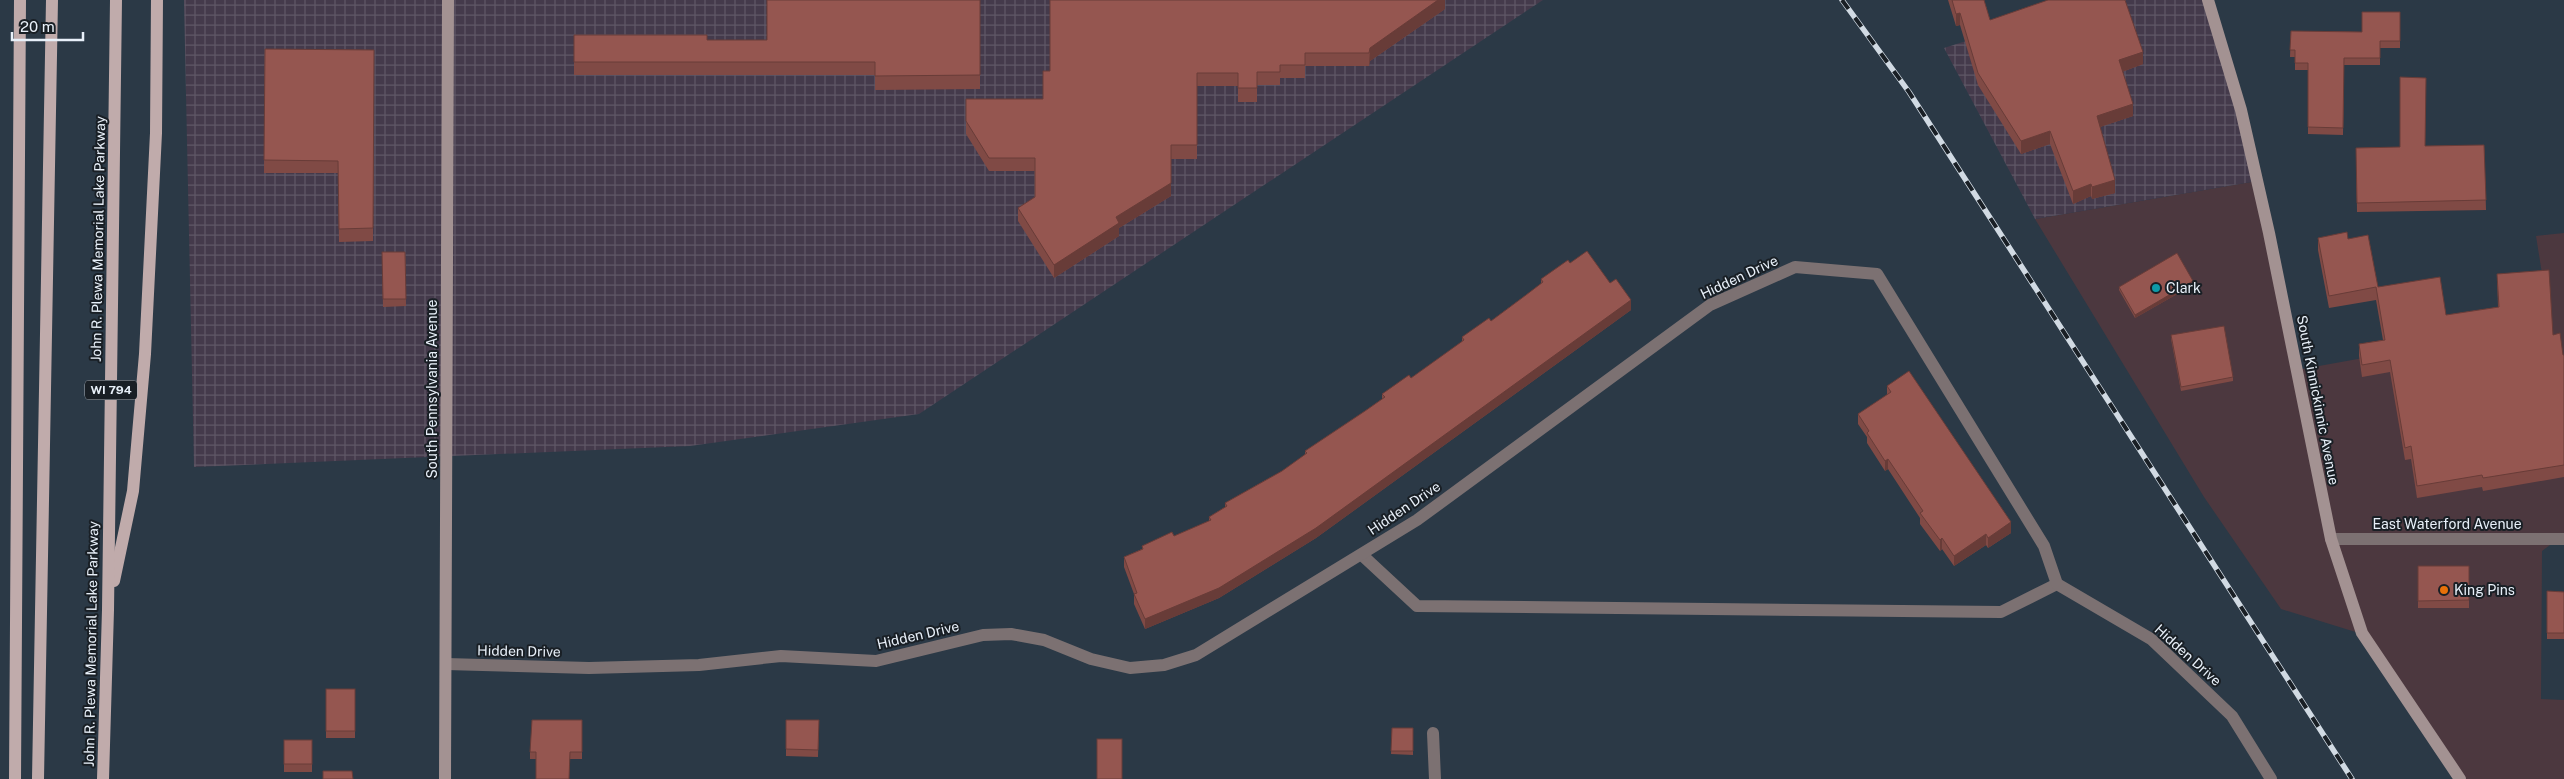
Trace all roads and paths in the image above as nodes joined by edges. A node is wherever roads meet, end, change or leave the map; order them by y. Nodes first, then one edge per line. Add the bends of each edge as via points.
1 (20, 0) edge
2 (52, 0) edge
3 (116, 0) edge
4 (158, 0) edge
5 (448, 0) edge
6 (2208, 0) edge
7 (2331, 539) junction
8 (2564, 539) edge
9 (1362, 555) junction
10 (2057, 584) junction
11 (108, 610) junction
12 (446, 664) junction
13 (1433, 733) dead end
14 (15, 779) edge
15 (38, 779) edge
16 (103, 779) edge
17 (445, 779) edge
18 (1435, 779) edge
19 (2271, 779) edge
20 (2460, 779) edge

1 - 14 main road
2 - 15 main road
3 - 11 main road, John R. Plewa Memorial Lake Parkway / WI 794
4 - 11 main road via 156,134 145,354 133,491
5 - 12 street, South Pennsylvania Avenue
6 - 7 street, South Kinnickinnic Avenue via 2245,128 2269,233
7 - 8 street, East Waterford Avenue
7 - 20 street, South Kinnickinnic Avenue via 2362,634
9 - 10 street, Hidden Drive via 1417,606 2001,612
9 - 10 street, Hidden Drive via 1417,520 1710,305 1795,267 1877,274 2044,546
9 - 12 street, Hidden Drive via 1196,655 1164,665 1130,668 1092,659 1044,640 1011,634 983,635 876,661 781,656 699,665 590,668
10 - 19 street, Hidden Drive via 2150,639 2232,716
11 - 16 main road, John R. Plewa Memorial Lake Parkway / WI 794
12 - 17 street, South Pennsylvania Avenue
13 - 18 street

